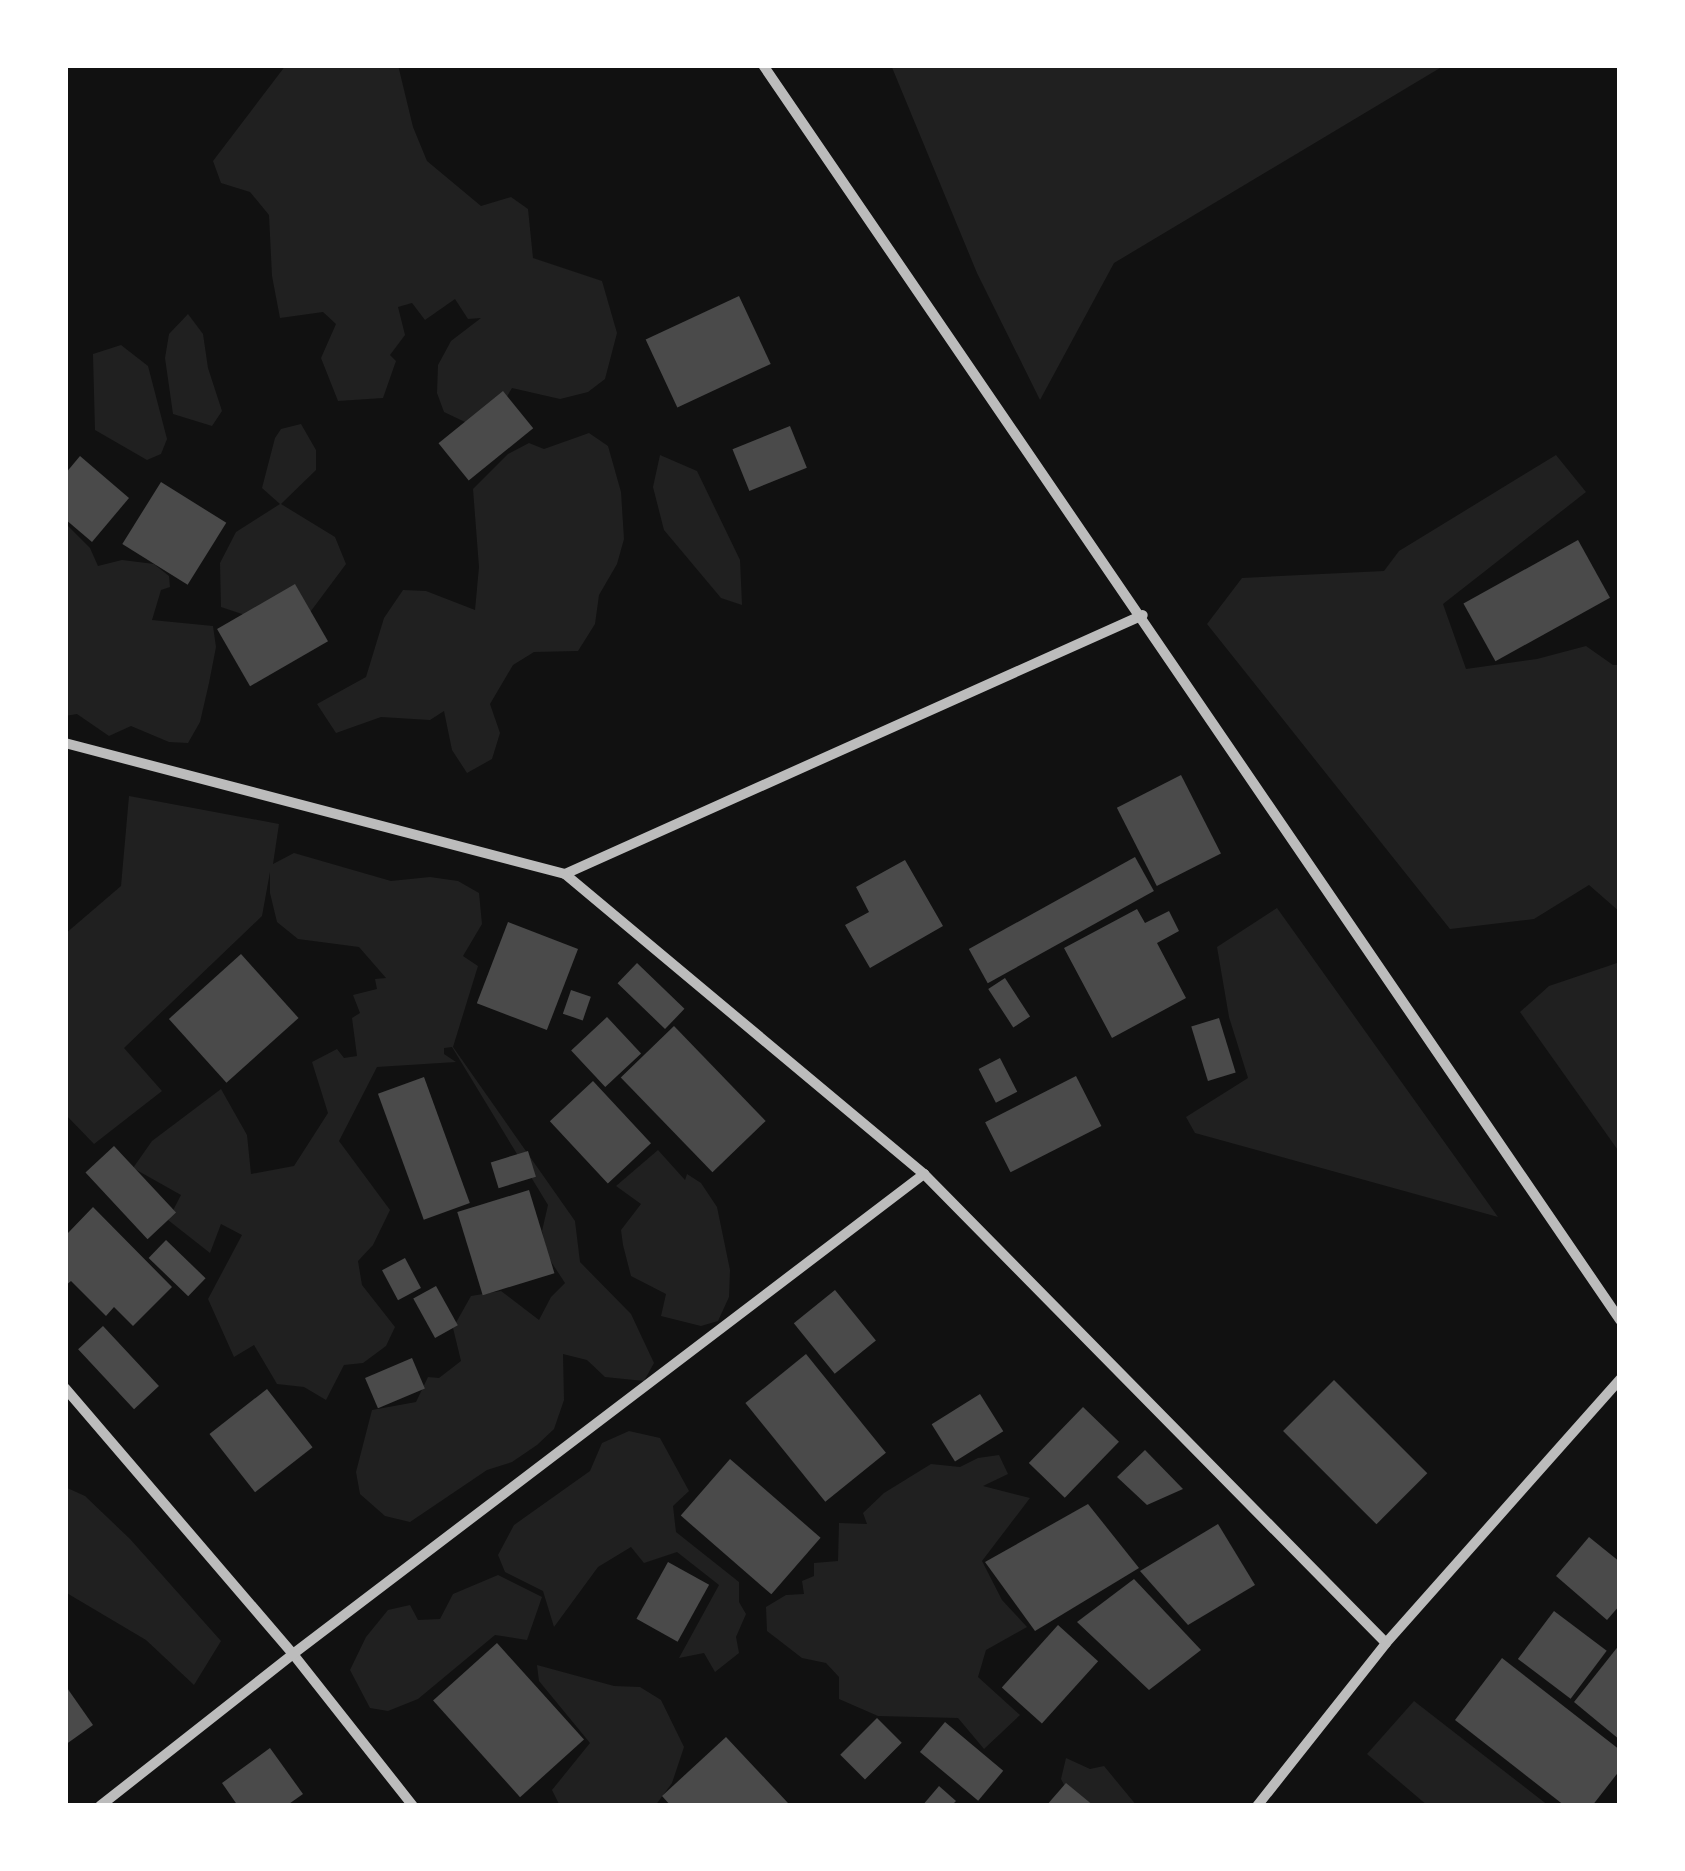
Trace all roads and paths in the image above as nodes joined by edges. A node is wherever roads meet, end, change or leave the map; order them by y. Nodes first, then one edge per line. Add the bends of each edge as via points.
1 (763, 65) edge
2 (1143, 615) junction
3 (65, 743) edge
4 (566, 874) junction
5 (924, 1174) junction
6 (1620, 1320) edge
7 (1620, 1379) edge
8 (65, 1388) edge
9 (1386, 1643) junction
10 (293, 1654) junction
11 (100, 1806) edge
12 (414, 1806) edge
13 (1257, 1806) edge

1 - 2 street
2 - 4 street
2 - 6 street
3 - 4 street
4 - 5 street
5 - 9 street
5 - 10 street
7 - 9 street
8 - 10 street
9 - 13 street
10 - 11 street
10 - 12 street

